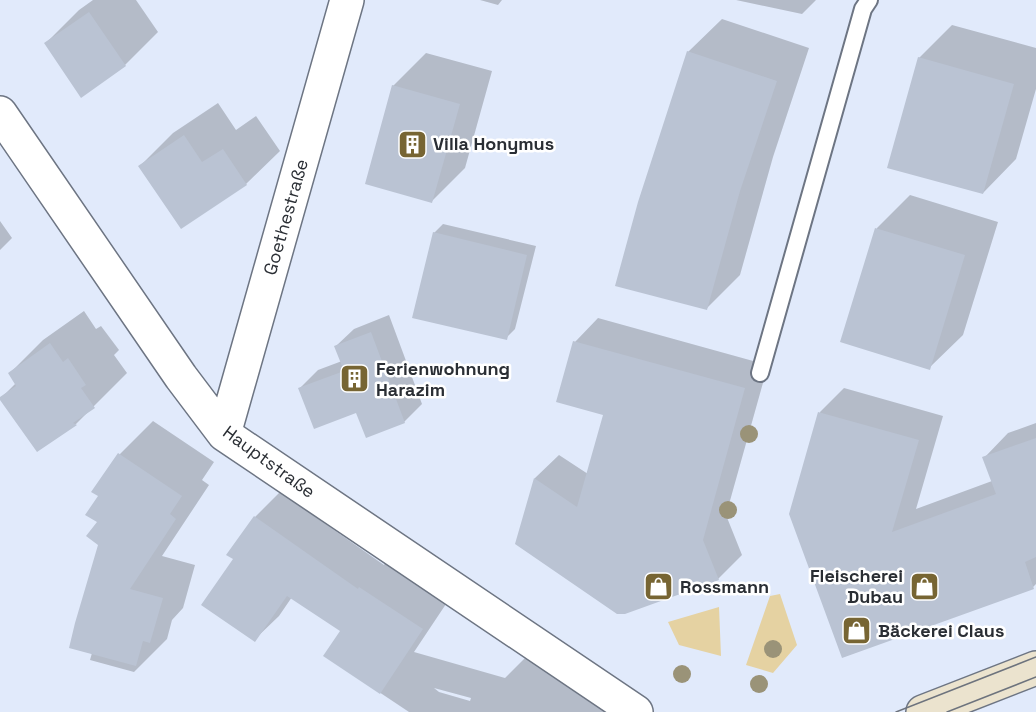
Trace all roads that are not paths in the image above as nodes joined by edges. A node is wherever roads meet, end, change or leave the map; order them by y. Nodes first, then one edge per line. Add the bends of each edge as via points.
1 (347, 0) edge
2 (869, 0) edge
3 (0, 113) edge
4 (760, 373) dead end
5 (224, 434) junction
6 (1036, 668) edge
7 (636, 712) edge
8 (923, 712) edge

1 - 5 street, Goethestraße
2 - 4 lane via 862,9
3 - 5 street, Hauptstraße
5 - 7 street, Hauptstraße
6 - 8 main road

